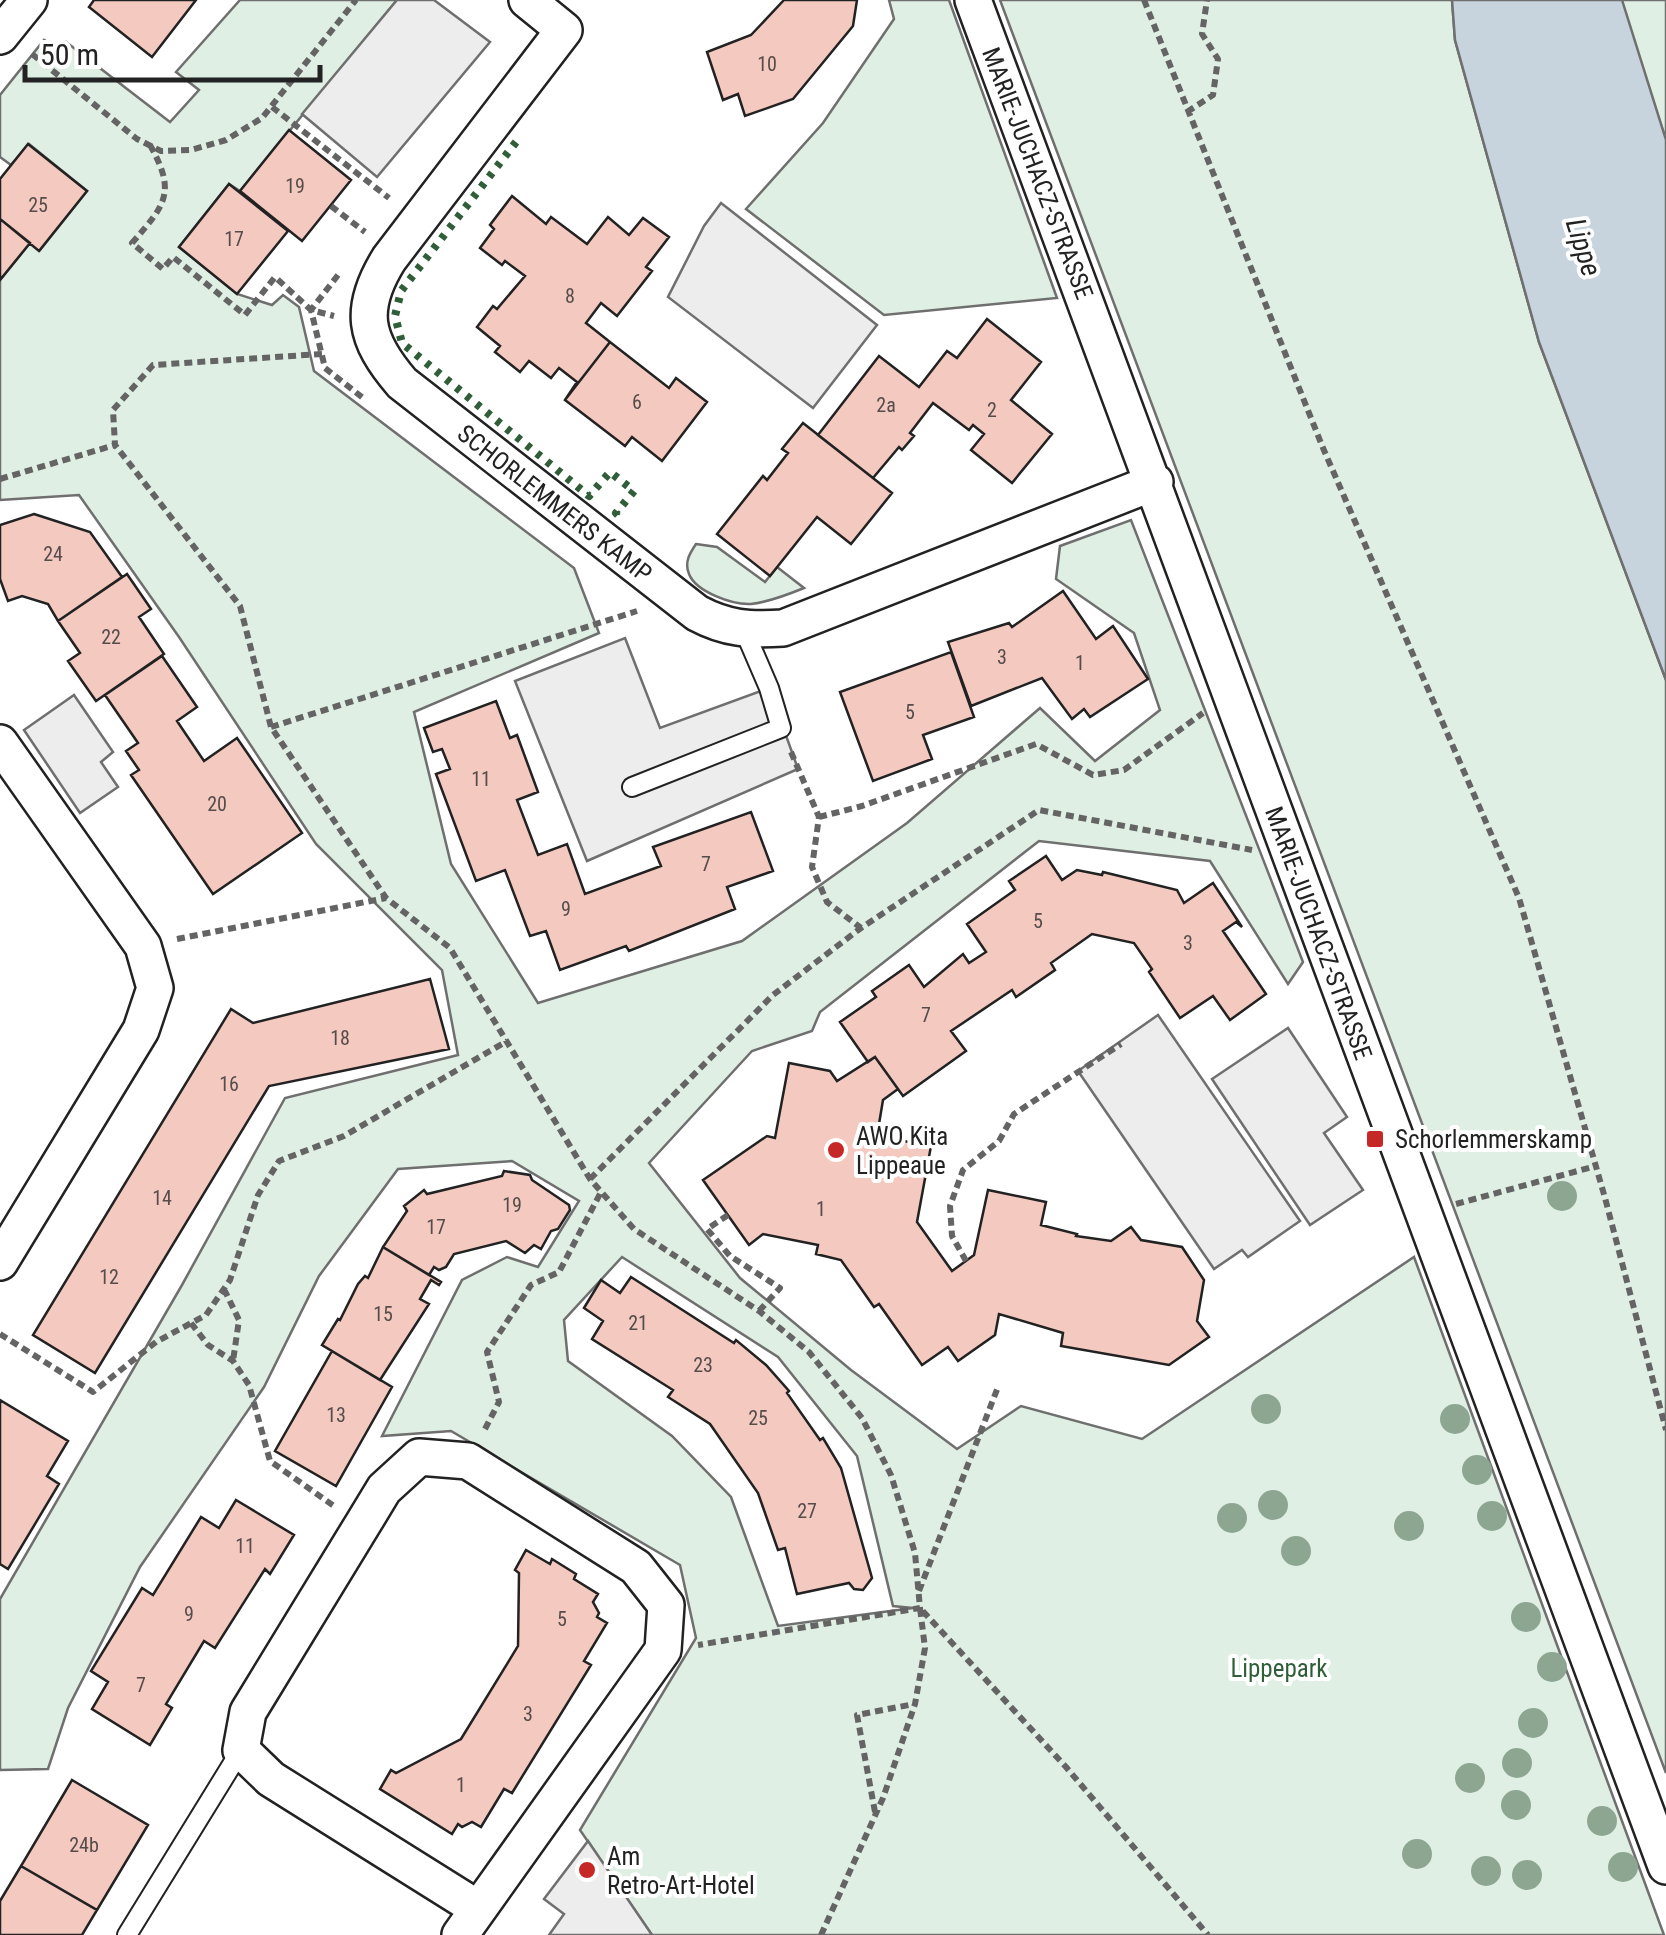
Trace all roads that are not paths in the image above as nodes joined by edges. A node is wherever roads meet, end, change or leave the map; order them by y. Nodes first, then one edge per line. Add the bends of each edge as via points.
1 (29, 0) edge
2 (528, 0) edge
3 (973, 0) edge
4 (2, 33) edge
5 (1155, 482) junction
6 (744, 630) junction
7 (0, 743) edge
8 (632, 787) dead end
9 (0, 1262) edge
10 (241, 1750) junction
11 (1666, 1866) edge
12 (468, 1922) edge
13 (127, 1935) edge

1 - 4 street
2 - 6 street, SCHORLEMMERS KAMP via 564,30 389,259 369,302 374,345 402,383 678,598 721,625
3 - 5 street, MARIE-JUCHACZ-STRASSE
5 - 6 street, SCHORLEMMERS KAMP via 783,628
5 - 11 street, MARIE-JUCHACZ-STRASSE
6 - 8 lane via 781,728
7 - 9 street via 143,946 155,988 141,1030
10 - 12 street
10 - 12 street via 248,1712 384,1489 420,1457 468,1461 636,1568 666,1604 663,1650
10 - 13 lane

